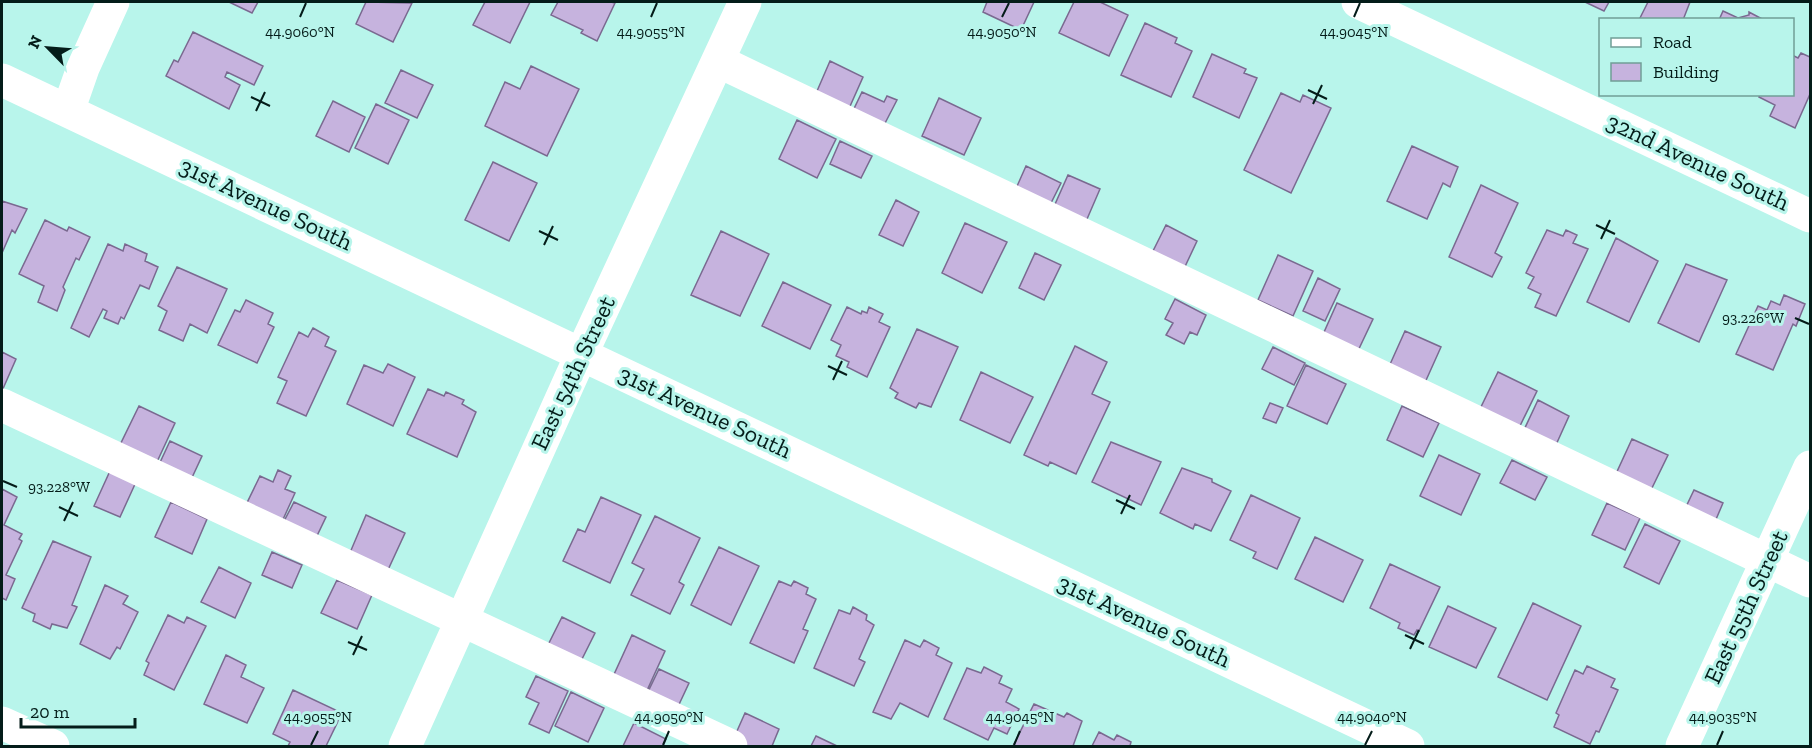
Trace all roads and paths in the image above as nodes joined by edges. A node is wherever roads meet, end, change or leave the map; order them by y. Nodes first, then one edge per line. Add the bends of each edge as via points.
1 (113, 2) edge
2 (745, 2) edge
3 (1359, 2) edge
4 (718, 61) junction
5 (2, 80) edge
6 (68, 111) junction
7 (1810, 216) edge
8 (582, 353) junction
9 (2, 405) edge
10 (1810, 467) edge
11 (1767, 561) junction
12 (1810, 580) edge
13 (462, 618) junction
14 (2, 723) edge
15 (53, 747) edge
16 (405, 747) edge
17 (731, 747) edge
18 (1408, 747) edge
19 (1682, 747) edge

1 - 6 street
2 - 4 street, East 54th Street
3 - 7 street, 32nd Avenue South
4 - 8 street, East 54th Street
4 - 11 street
5 - 6 street, 31st Avenue South
6 - 8 street, 31st Avenue South
8 - 13 street, East 54th Street
8 - 18 street, 31st Avenue South
9 - 13 street
10 - 11 street, East 55th Street
11 - 12 street
11 - 19 street, East 55th Street
13 - 16 street, East 54th Street
13 - 17 street
14 - 15 street

